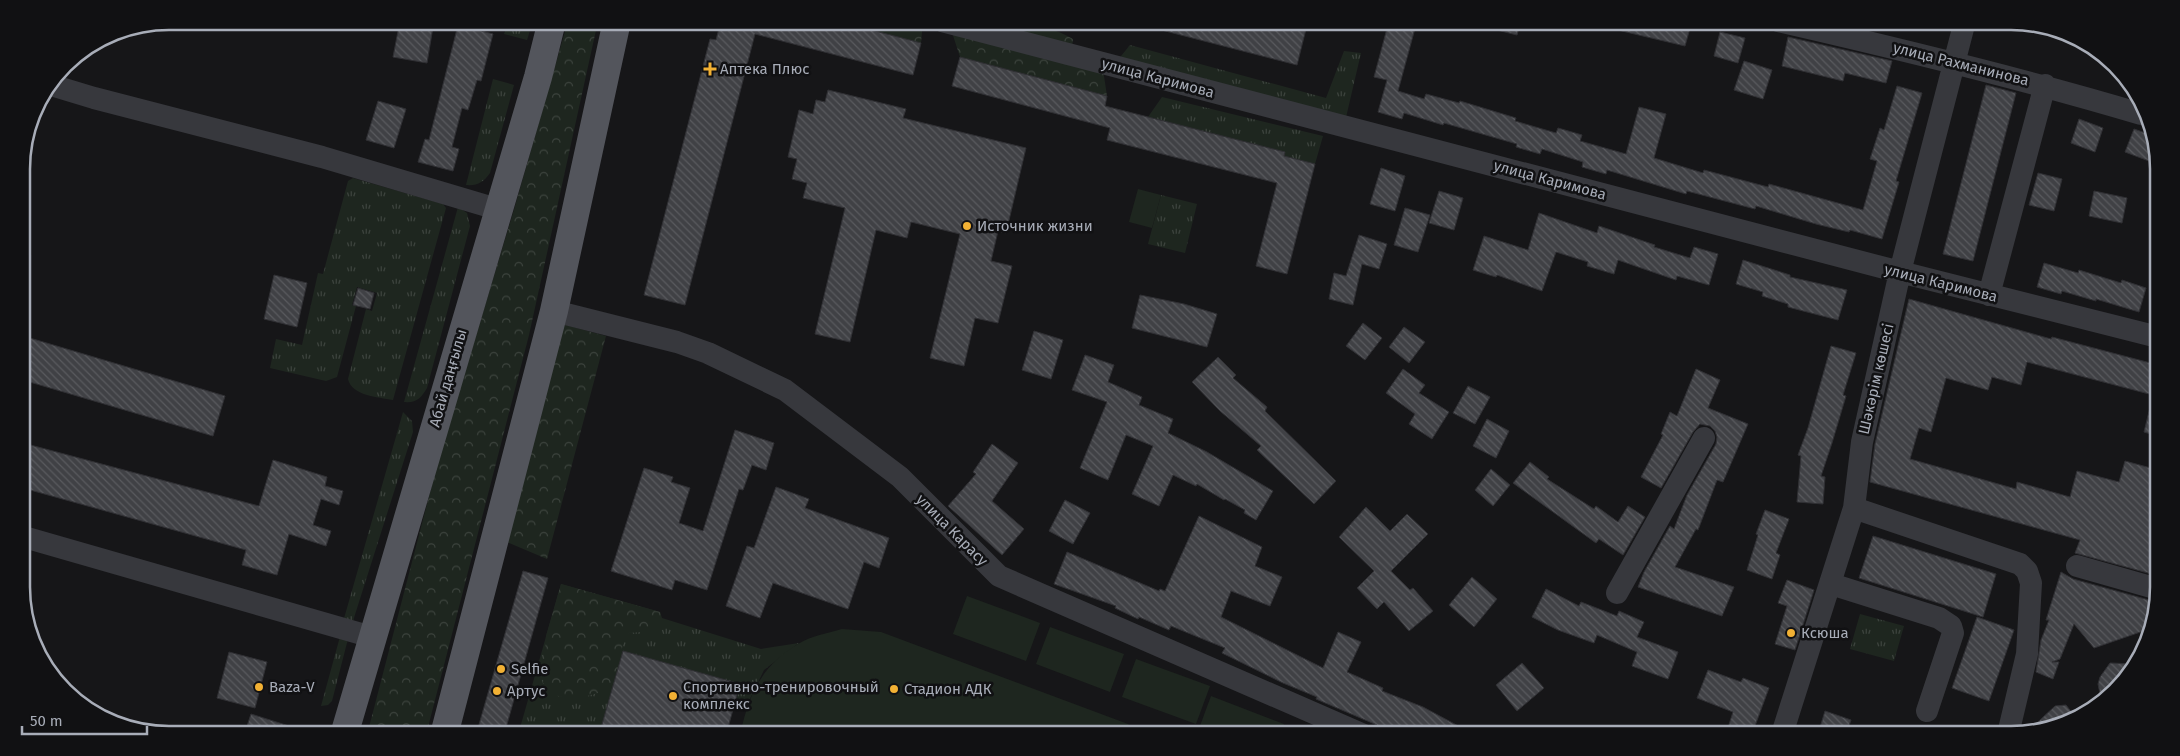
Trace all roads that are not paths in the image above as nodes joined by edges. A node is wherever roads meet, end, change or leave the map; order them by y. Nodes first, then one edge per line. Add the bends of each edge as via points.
1 (550, 30) edge
2 (615, 30) edge
3 (976, 30) edge
4 (1817, 30) edge
5 (1963, 30) edge
6 (1955, 62) junction
7 (2045, 85) junction
8 (57, 87) edge
9 (2138, 113) edge
10 (497, 209) junction
11 (1900, 272) junction
12 (1989, 295) junction
13 (554, 311) junction
14 (2150, 335) edge
15 (1704, 438) dead end
16 (1854, 508) junction
17 (30, 539) edge
18 (2077, 566) dead end
19 (1831, 584) junction
20 (2150, 587) edge
21 (1617, 593) dead end
22 (372, 637) junction
23 (1927, 710) dead end
24 (347, 726) edge
25 (446, 726) edge
26 (1346, 726) edge
27 (1785, 726) edge
28 (2010, 726) edge

1 - 10 main road, Абай даңғылы
2 - 13 main road
3 - 11 street, улица Каримова
4 - 6 street, улица Рахманинова
5 - 6 street, Шәкәрім көшесі
6 - 7 street, улица Рахманинова
6 - 11 street, Шәкәрім көшесі
7 - 9 street, улица Рахманинова
7 - 12 street
8 - 10 street via 331,159
10 - 22 main road, Абай даңғылы
11 - 12 street, улица Каримова
11 - 16 street, Шәкәрім көшесі via 1862,442
12 - 14 street, улица Каримова
13 - 25 main road
13 - 26 street, улица Карасу via 700,350 785,390 900,477 999,576
15 - 21 street
16 - 19 street, Шәкәрім көшесі
16 - 28 street via 2020,564 2027,571 2031,583 2027,654
17 - 22 street
18 - 20 street
19 - 23 street via 1939,618 1951,626 1952,633
19 - 27 street, Шәкәрім көшесі
22 - 24 main road, Абай даңғылы

